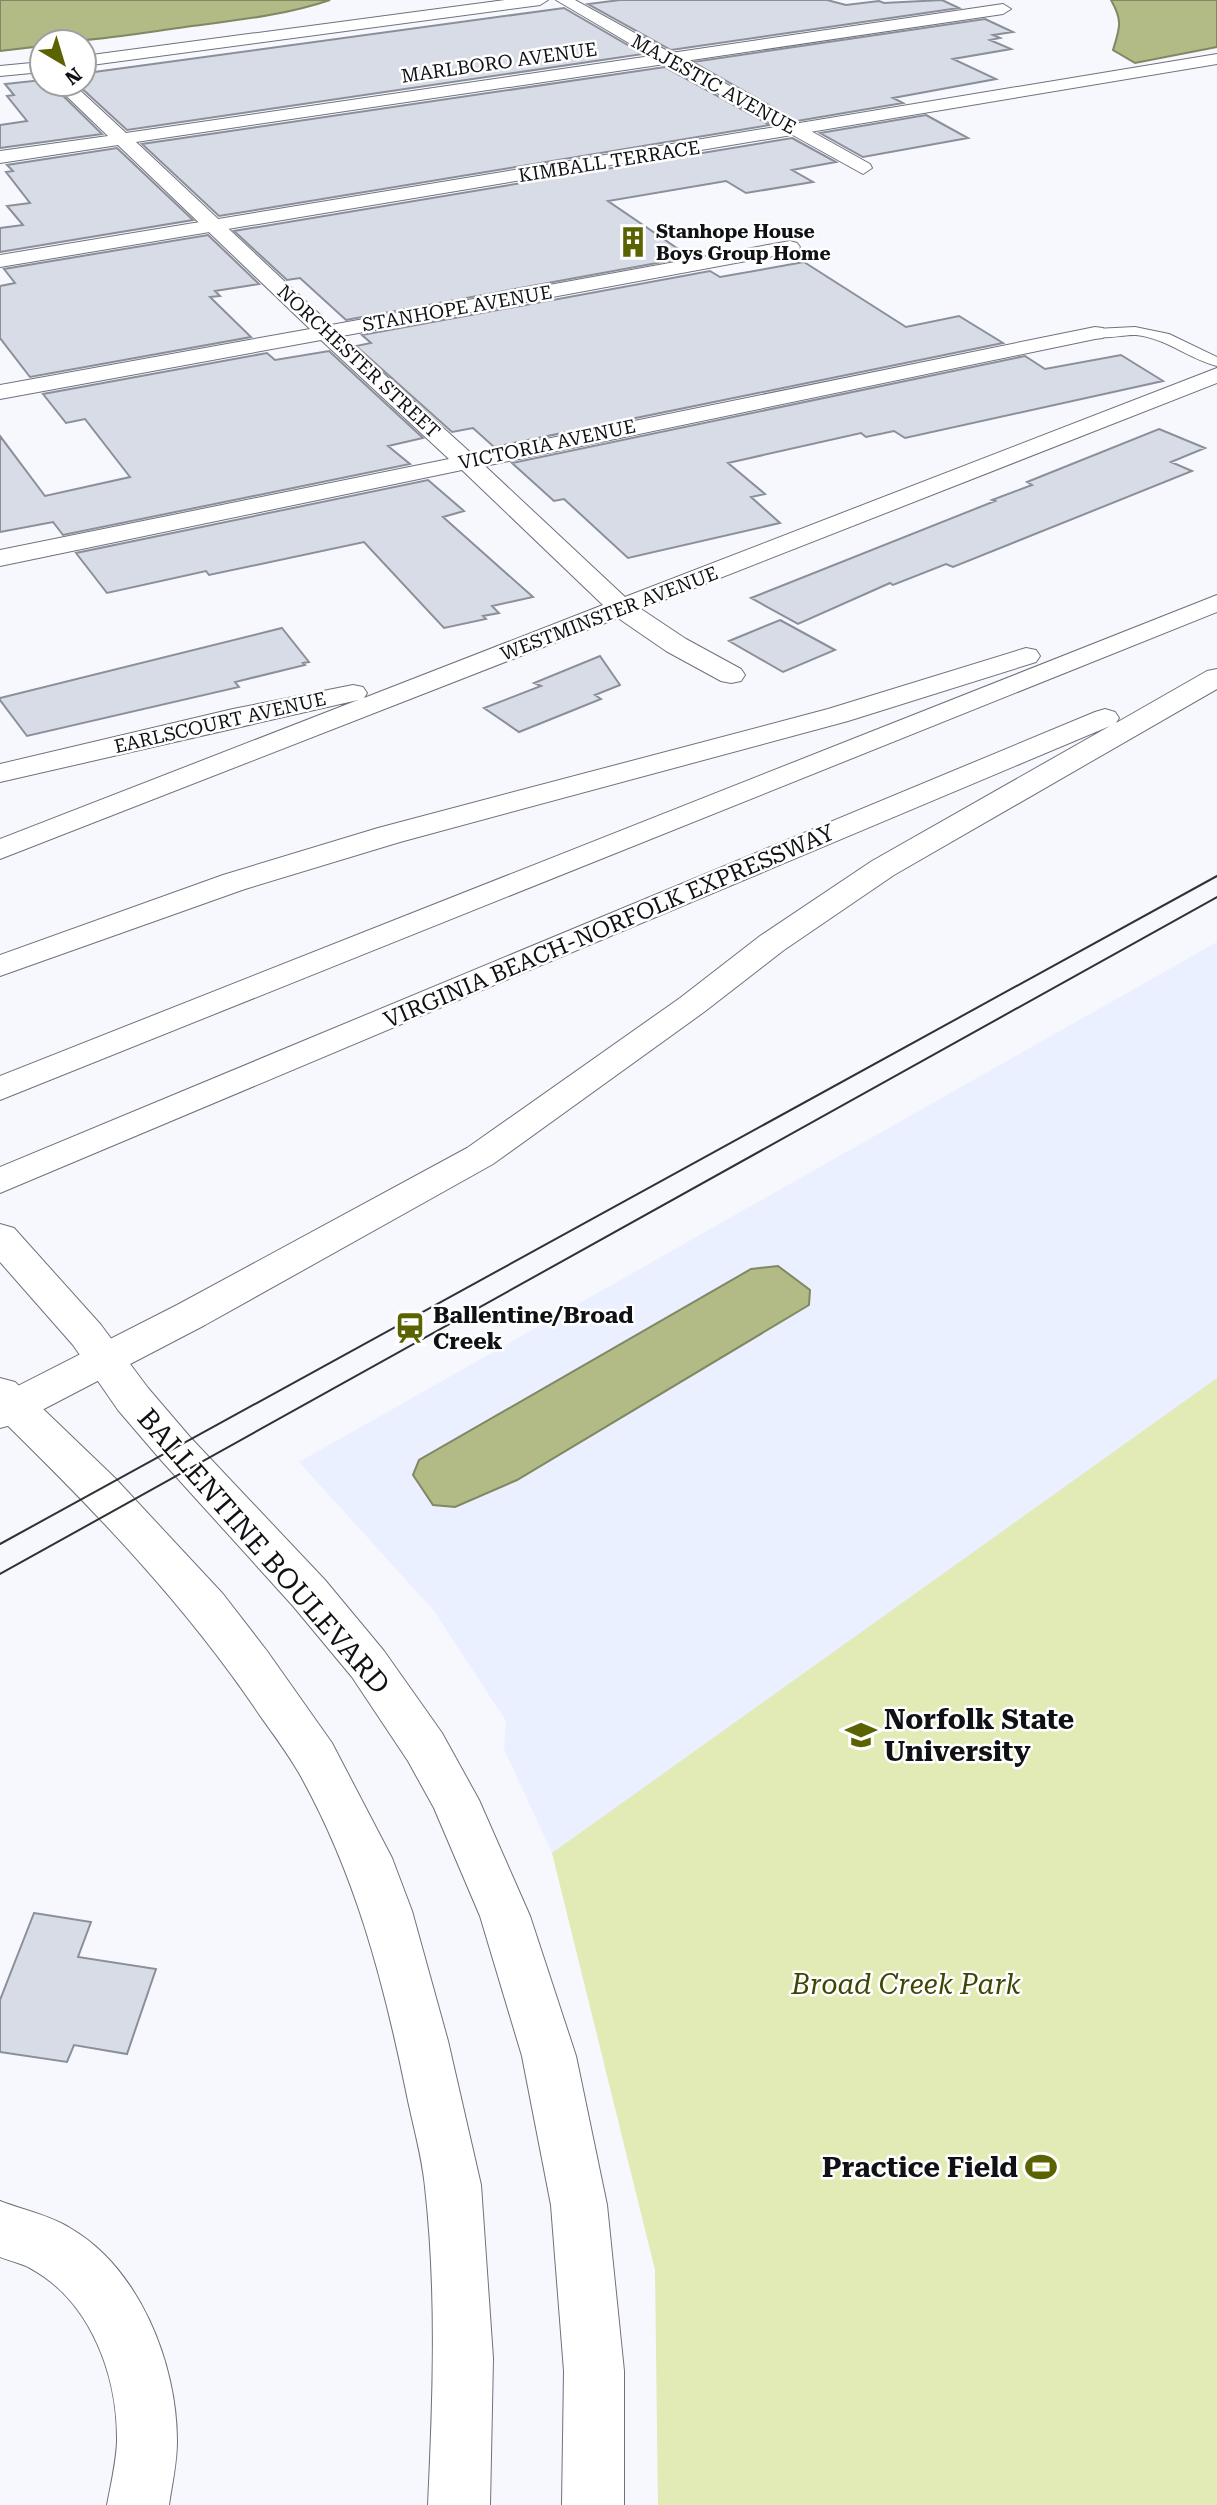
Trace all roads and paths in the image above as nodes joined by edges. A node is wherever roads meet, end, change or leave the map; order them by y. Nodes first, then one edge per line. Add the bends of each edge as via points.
1 (540, 0) edge
2 (565, 0) edge
3 (1003, 9) dead end
4 (668, 58) junction
5 (98, 59) edge
6 (1217, 59) edge
7 (28, 68) edge
8 (0, 71) edge
9 (79, 98) edge
10 (797, 130) junction
11 (124, 139) junction
12 (0, 157) edge
13 (863, 168) dead end
14 (215, 226) junction
15 (790, 247) dead end
16 (0, 261) edge
17 (326, 332) junction
18 (1095, 333) joint
19 (1217, 362) edge
20 (1217, 375) edge
21 (0, 392) edge
22 (465, 461) junction
23 (0, 558) edge
24 (621, 608) junction
25 (1205, 608) edge
26 (1217, 671) edge
27 (731, 675) dead end
28 (1217, 677) edge
29 (441, 678) junction
30 (0, 773) edge
31 (0, 850) edge
32 (0, 966) edge
33 (0, 1089) edge
34 (0, 1181) edge
35 (0, 1237) edge
36 (106, 1359) junction
37 (4, 1404) edge
38 (25, 2239) edge
39 (138, 2505) edge
40 (459, 2505) edge
41 (593, 2505) edge

1 - 5 main road
2 - 4 main road, MAJESTIC AVENUE
3 - 4 main road, MARLBORO AVENUE
4 - 10 main road, MAJESTIC AVENUE
4 - 11 main road, MARLBORO AVENUE
6 - 10 main road, KIMBALL TERRACE
7 - 8 main road
9 - 11 main road, NORCHESTER STREET
10 - 13 main road, MAJESTIC AVENUE
10 - 14 main road, KIMBALL TERRACE
11 - 12 main road, MARLBORO AVENUE
11 - 14 main road, NORCHESTER STREET
14 - 16 main road, KIMBALL TERRACE
14 - 17 main road, NORCHESTER STREET
15 - 17 main road, STANHOPE AVENUE
17 - 21 main road, STANHOPE AVENUE
17 - 22 main road, NORCHESTER STREET
18 - 19 lane via 1154,335
18 - 22 main road, VICTORIA AVENUE
20 - 24 main road, WESTMINSTER AVENUE
22 - 23 main road, VICTORIA AVENUE
22 - 24 main road, NORCHESTER STREET
24 - 27 main road, NORCHESTER STREET
24 - 29 main road, WESTMINSTER AVENUE
25 - 32 main road via 1076,641 696,755 389,835 234,882
25 - 33 main road
26 - 34 main road, VIRGINIA BEACH-NORFOLK EXPRESSWAY
28 - 36 main road via 883,868 772,943 480,1156
29 - 30 main road, EARLSCOURT AVENUE via 233,718
29 - 31 main road, WESTMINSTER AVENUE
35 - 36 main road, BALLENTINE BOULEVARD
36 - 37 main road
36 - 41 main road, BALLENTINE BOULEVARD via 175,1448 368,1664 455,1800 505,1916 549,2056 579,2205 594,2371
37 - 40 main road via 100,1489 244,1654 315,1757 367,1858 387,1911 422,2041 453,2185 464,2358
38 - 39 main road via 87,2277 122,2325 142,2384 147,2438

